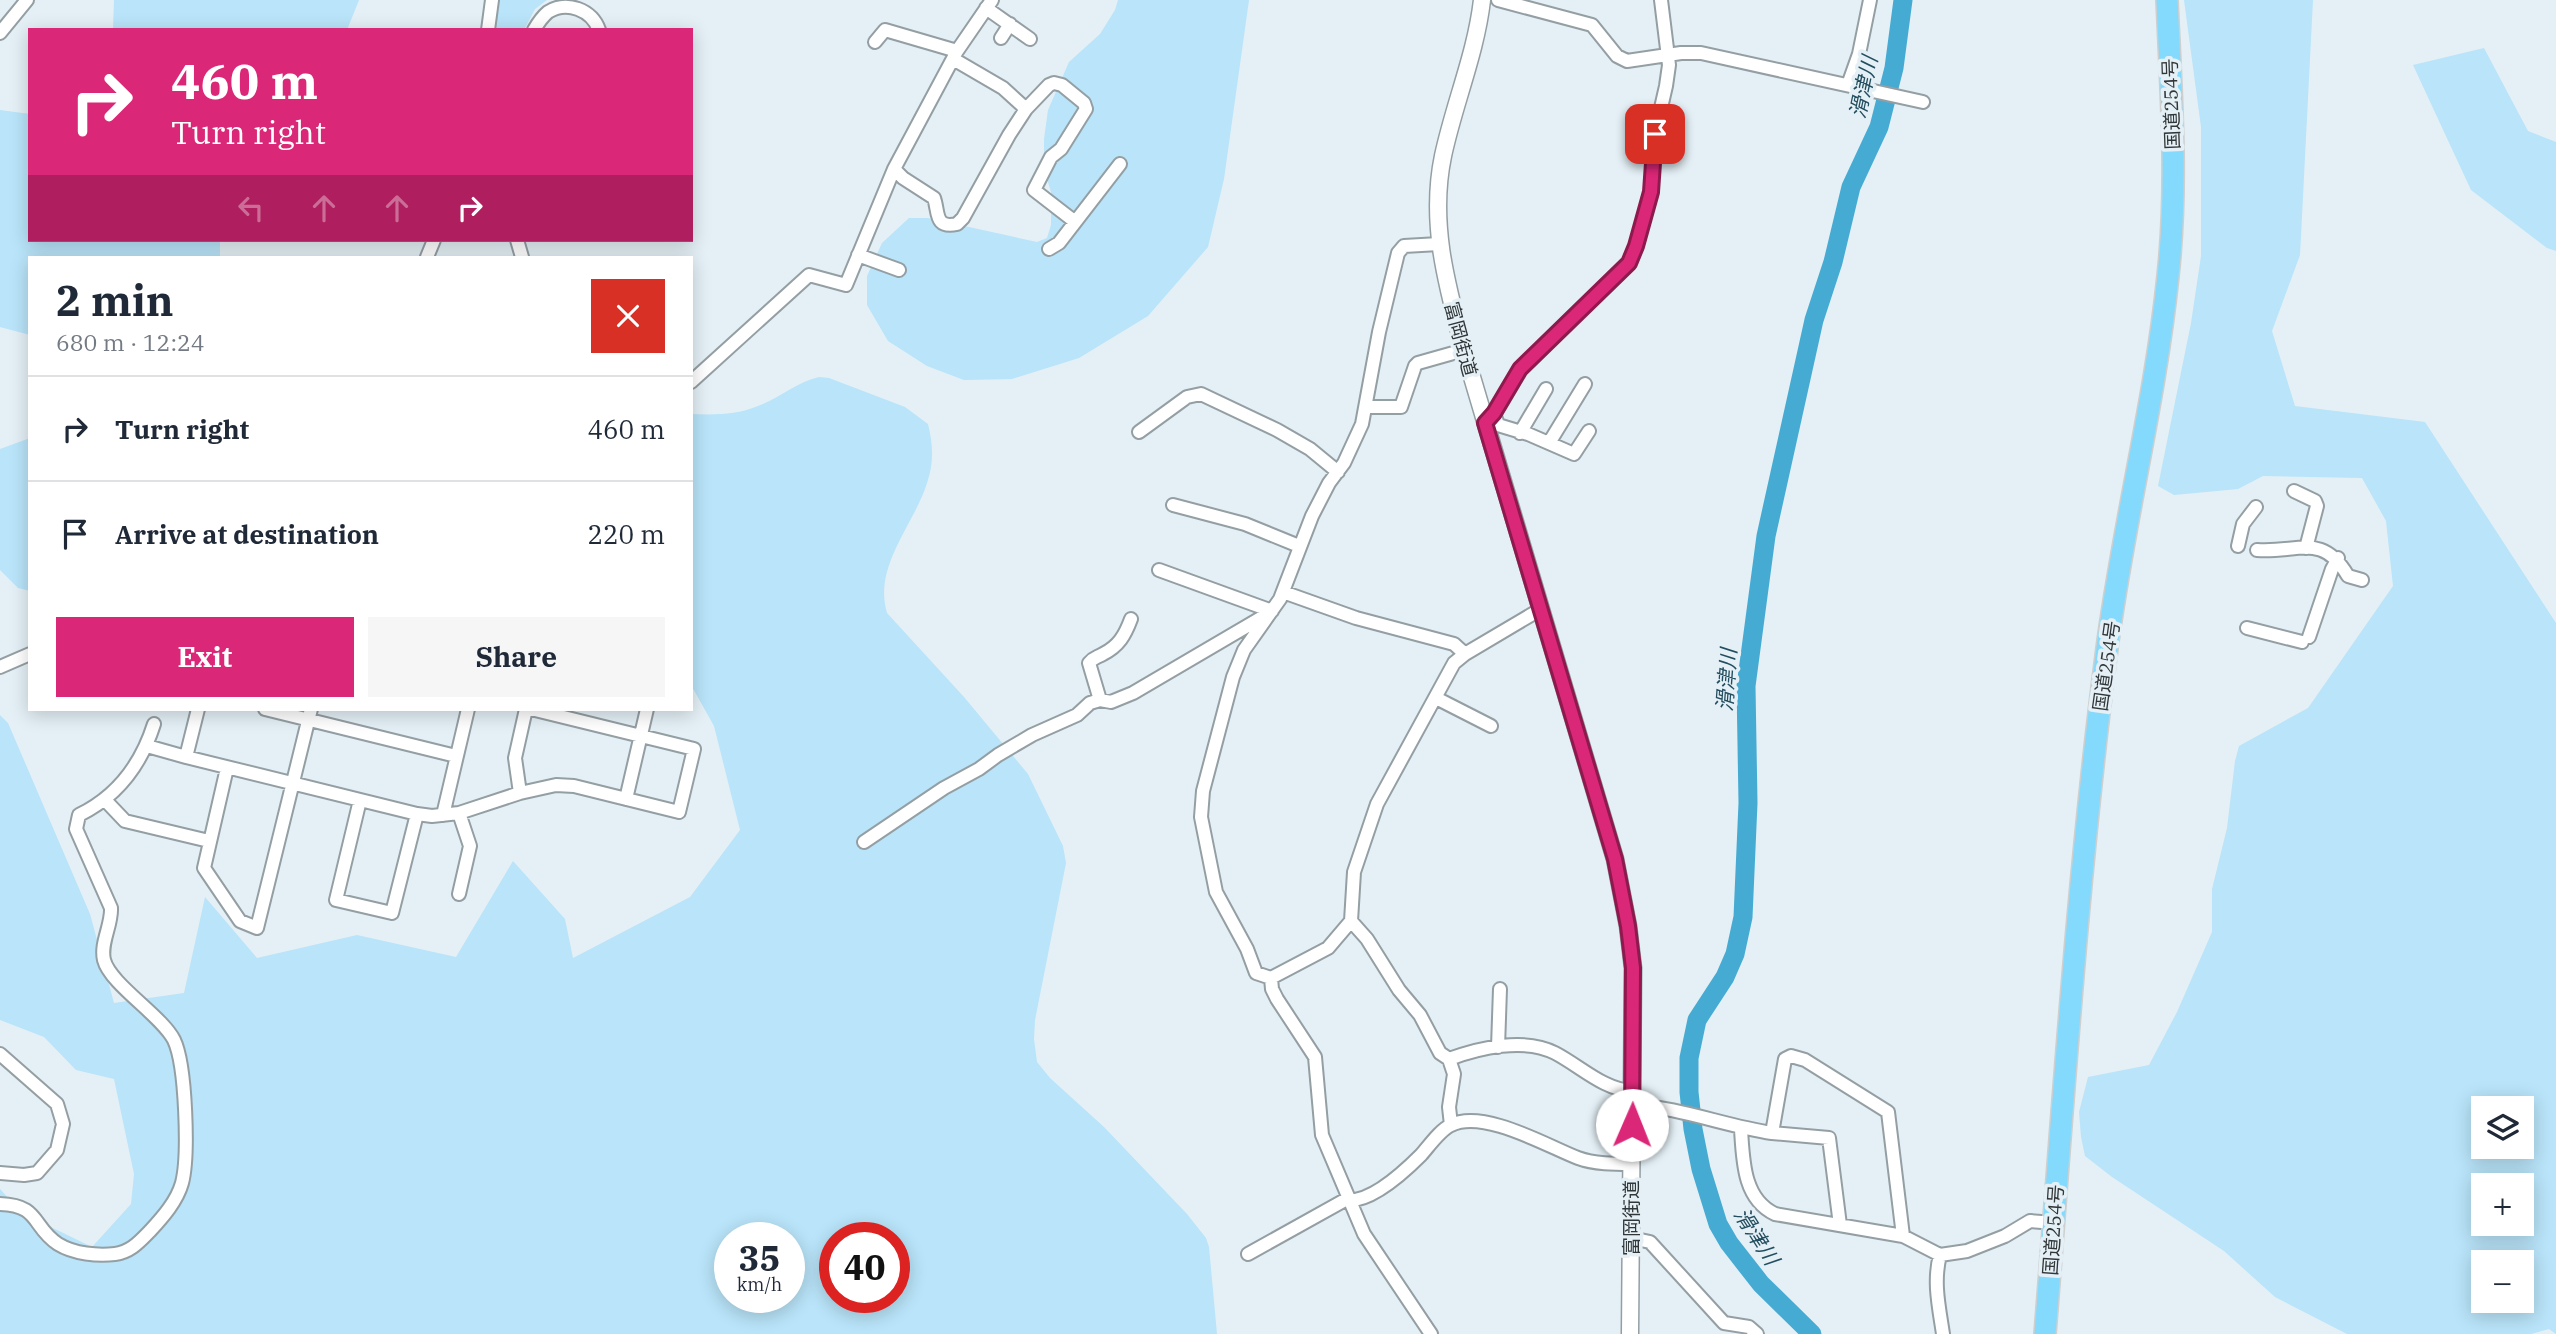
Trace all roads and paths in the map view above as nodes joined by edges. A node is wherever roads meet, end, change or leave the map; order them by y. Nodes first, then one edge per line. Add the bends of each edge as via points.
1 (27, 0) edge
2 (492, 0) edge
3 (1482, 0) edge
4 (1498, 0) edge
5 (1661, 0) edge
6 (1870, 0) edge
7 (2167, 0) edge
8 (989, 4) edge
9 (1010, 24) junction
10 (488, 28) edge
11 (536, 28) edge
12 (598, 28) edge
13 (0, 33) edge
14 (1001, 38) dead end
15 (1030, 39) dead end
16 (874, 42) dead end
17 (956, 55) junction
18 (1668, 55) junction
19 (1850, 86) junction
20 (1922, 101) dead end
21 (1026, 109) junction
22 (1120, 164) dead end
23 (894, 169) junction
24 (1074, 221) junction
25 (1439, 244) junction
26 (1049, 249) dead end
27 (858, 256) junction
28 (899, 270) dead end
29 (1464, 351) junction
30 (693, 380) edge
31 (1585, 384) dead end
32 (1546, 389) dead end
33 (1367, 407) junction
34 (1489, 418) junction
35 (1589, 431) dead end
36 (1139, 432) dead end
37 (1520, 433) junction
38 (1549, 443) junction
39 (1338, 471) junction
40 (2294, 491) dead end
41 (1173, 505) dead end
42 (2256, 507) dead end
43 (1298, 546) junction
44 (2238, 546) dead end
45 (2306, 548) junction
46 (2257, 550) dead end
47 (2338, 558) junction
48 (1159, 570) dead end
49 (2362, 580) dead end
50 (1283, 593) junction
51 (1541, 609) junction
52 (1272, 611) junction
53 (1131, 619) dead end
54 (2247, 628) dead end
55 (1465, 654) junction
56 (28, 655) edge
57 (0, 667) edge
58 (1436, 698) junction
59 (1100, 700) junction
60 (198, 711) edge
61 (283, 711) edge
62 (467, 711) edge
63 (528, 711) edge
64 (538, 711) edge
65 (647, 711) edge
66 (310, 714) edge
67 (154, 724) dead end
68 (1491, 726) dead end
69 (641, 735) junction
70 (147, 747) junction
71 (456, 756) junction
72 (186, 757) junction
73 (227, 768) junction
74 (293, 783) junction
75 (520, 793) junction
76 (626, 799) junction
77 (105, 800) junction
78 (360, 800) junction
79 (459, 813) junction
80 (417, 814) junction
81 (443, 815) junction
82 (209, 841) junction
83 (864, 842) dead end
84 (459, 894) dead end
85 (1351, 921) junction
86 (1270, 978) junction
87 (1500, 989) dead end
88 (1498, 1047) junction
89 (0, 1054) edge
90 (1449, 1059) junction
91 (1632, 1098) junction
92 (1451, 1125) junction
93 (1738, 1128) junction
94 (1772, 1133) junction
95 (1631, 1164) junction
96 (0, 1173) edge
97 (1352, 1201) junction
98 (0, 1204) edge
99 (2054, 1223) junction
100 (1840, 1225) junction
101 (1903, 1236) junction
102 (1631, 1238) junction
103 (1248, 1254) dead end
104 (1940, 1255) junction
105 (1431, 1334) edge
106 (1630, 1334) edge
107 (1757, 1334) edge
108 (1943, 1334) edge
109 (2045, 1334) edge

1 - 13 street
2 - 10 street
3 - 25 street, 富岡街道 via 1443,158 1437,196
4 - 18 street via 1592,25 1622,60
5 - 18 street
6 - 19 street
7 - 99 highway, 国道254号 via 2172,234 2091,777
8 - 9 street
8 - 17 street
9 - 14 street
9 - 15 street
11 - 12 street via 550,11 569,6 590,15
16 - 17 street via 885,30
17 - 21 street
17 - 23 street
18 - 19 street via 1701,53
18 - 34 street via 1651,192 1629,263 1520,369
19 - 20 street
21 - 23 street via 957,224 941,222 934,198
21 - 24 street via 1054,83 1084,103 1086,109 1034,190
22 - 24 street
23 - 27 street
24 - 26 street
25 - 29 street, 富岡街道
25 - 33 street via 1404,246 1398,253 1376,344
27 - 28 street
27 - 30 street via 846,285 809,275
29 - 33 street via 1415,366 1401,407
29 - 34 street, 富岡街道
31 - 38 street
32 - 37 street
33 - 39 street
34 - 37 street
34 - 51 street, 富岡街道
35 - 38 street via 1574,453
36 - 39 street via 1187,397 1201,394 1277,430
37 - 38 street
39 - 43 street via 1319,499
40 - 45 street via 2317,506
41 - 43 street via 1245,524
42 - 44 street via 2243,524
43 - 50 street
45 - 46 street
45 - 47 street
47 - 49 street via 2348,576
47 - 54 street via 2305,640
48 - 52 street
50 - 52 street
50 - 55 street via 1356,618 1454,643
51 - 55 street
51 - 91 street, 富岡街道 via 1623,893 1633,968
52 - 59 street via 1133,693 1111,702
52 - 86 street via 1244,650 1233,677 1201,802 1220,902 1256,973
53 - 59 street via 1123,640 1089,663
55 - 58 street via 1454,663
56 - 57 street
58 - 68 street
58 - 85 street via 1377,804 1354,872
59 - 83 street via 998,754
60 - 72 street
61 - 66 street
62 - 71 street
63 - 75 street via 515,758
64 - 69 street
65 - 69 street
66 - 71 street
66 - 74 street
67 - 70 street
69 - 76 street
69 - 76 street via 694,749 679,812
70 - 72 street
70 - 77 street
71 - 81 street
72 - 73 street
73 - 74 street
73 - 82 street
74 - 78 street
74 - 82 street via 257,928 240,922 207,874 204,865
75 - 76 street via 565,785
75 - 79 street
77 - 82 street via 125,821
77 - 98 street via 79,816 76,829 111,908 106,964 169,1032 179,1053 185,1108 182,1183 153,1227 136,1245 116,1254 78,1252 59,1244 24,1208
78 - 80 street
78 - 80 street via 336,901 392,913
79 - 81 street
79 - 84 street via 470,846
80 - 81 street
85 - 86 street via 1328,947
85 - 90 street via 1420,1015 1440,1053
86 - 97 street via 1277,999 1315,1058 1322,1135
87 - 88 street
88 - 90 street
88 - 91 street via 1525,1045 1553,1051
89 - 96 street via 57,1104 63,1124 57,1150 37,1172
90 - 92 street via 1454,1074
91 - 93 street
91 - 95 street, 富岡街道
92 - 95 street via 1468,1122 1511,1128 1581,1159
92 - 97 street via 1401,1173 1370,1196
93 - 94 street
93 - 100 street via 1749,1186 1765,1209
94 - 100 street via 1829,1138
94 - 101 street via 1782,1069 1791,1056 1805,1060 1888,1112
95 - 102 street, 富岡街道
97 - 103 street via 1345,1200
97 - 105 street via 1364,1234
99 - 104 street via 2030,1221 1967,1251
99 - 109 highway, 国道254号
100 - 101 street
101 - 104 street
102 - 106 street, 富岡街道
102 - 107 street via 1650,1242 1724,1323 1749,1327
104 - 108 street via 1936,1287

